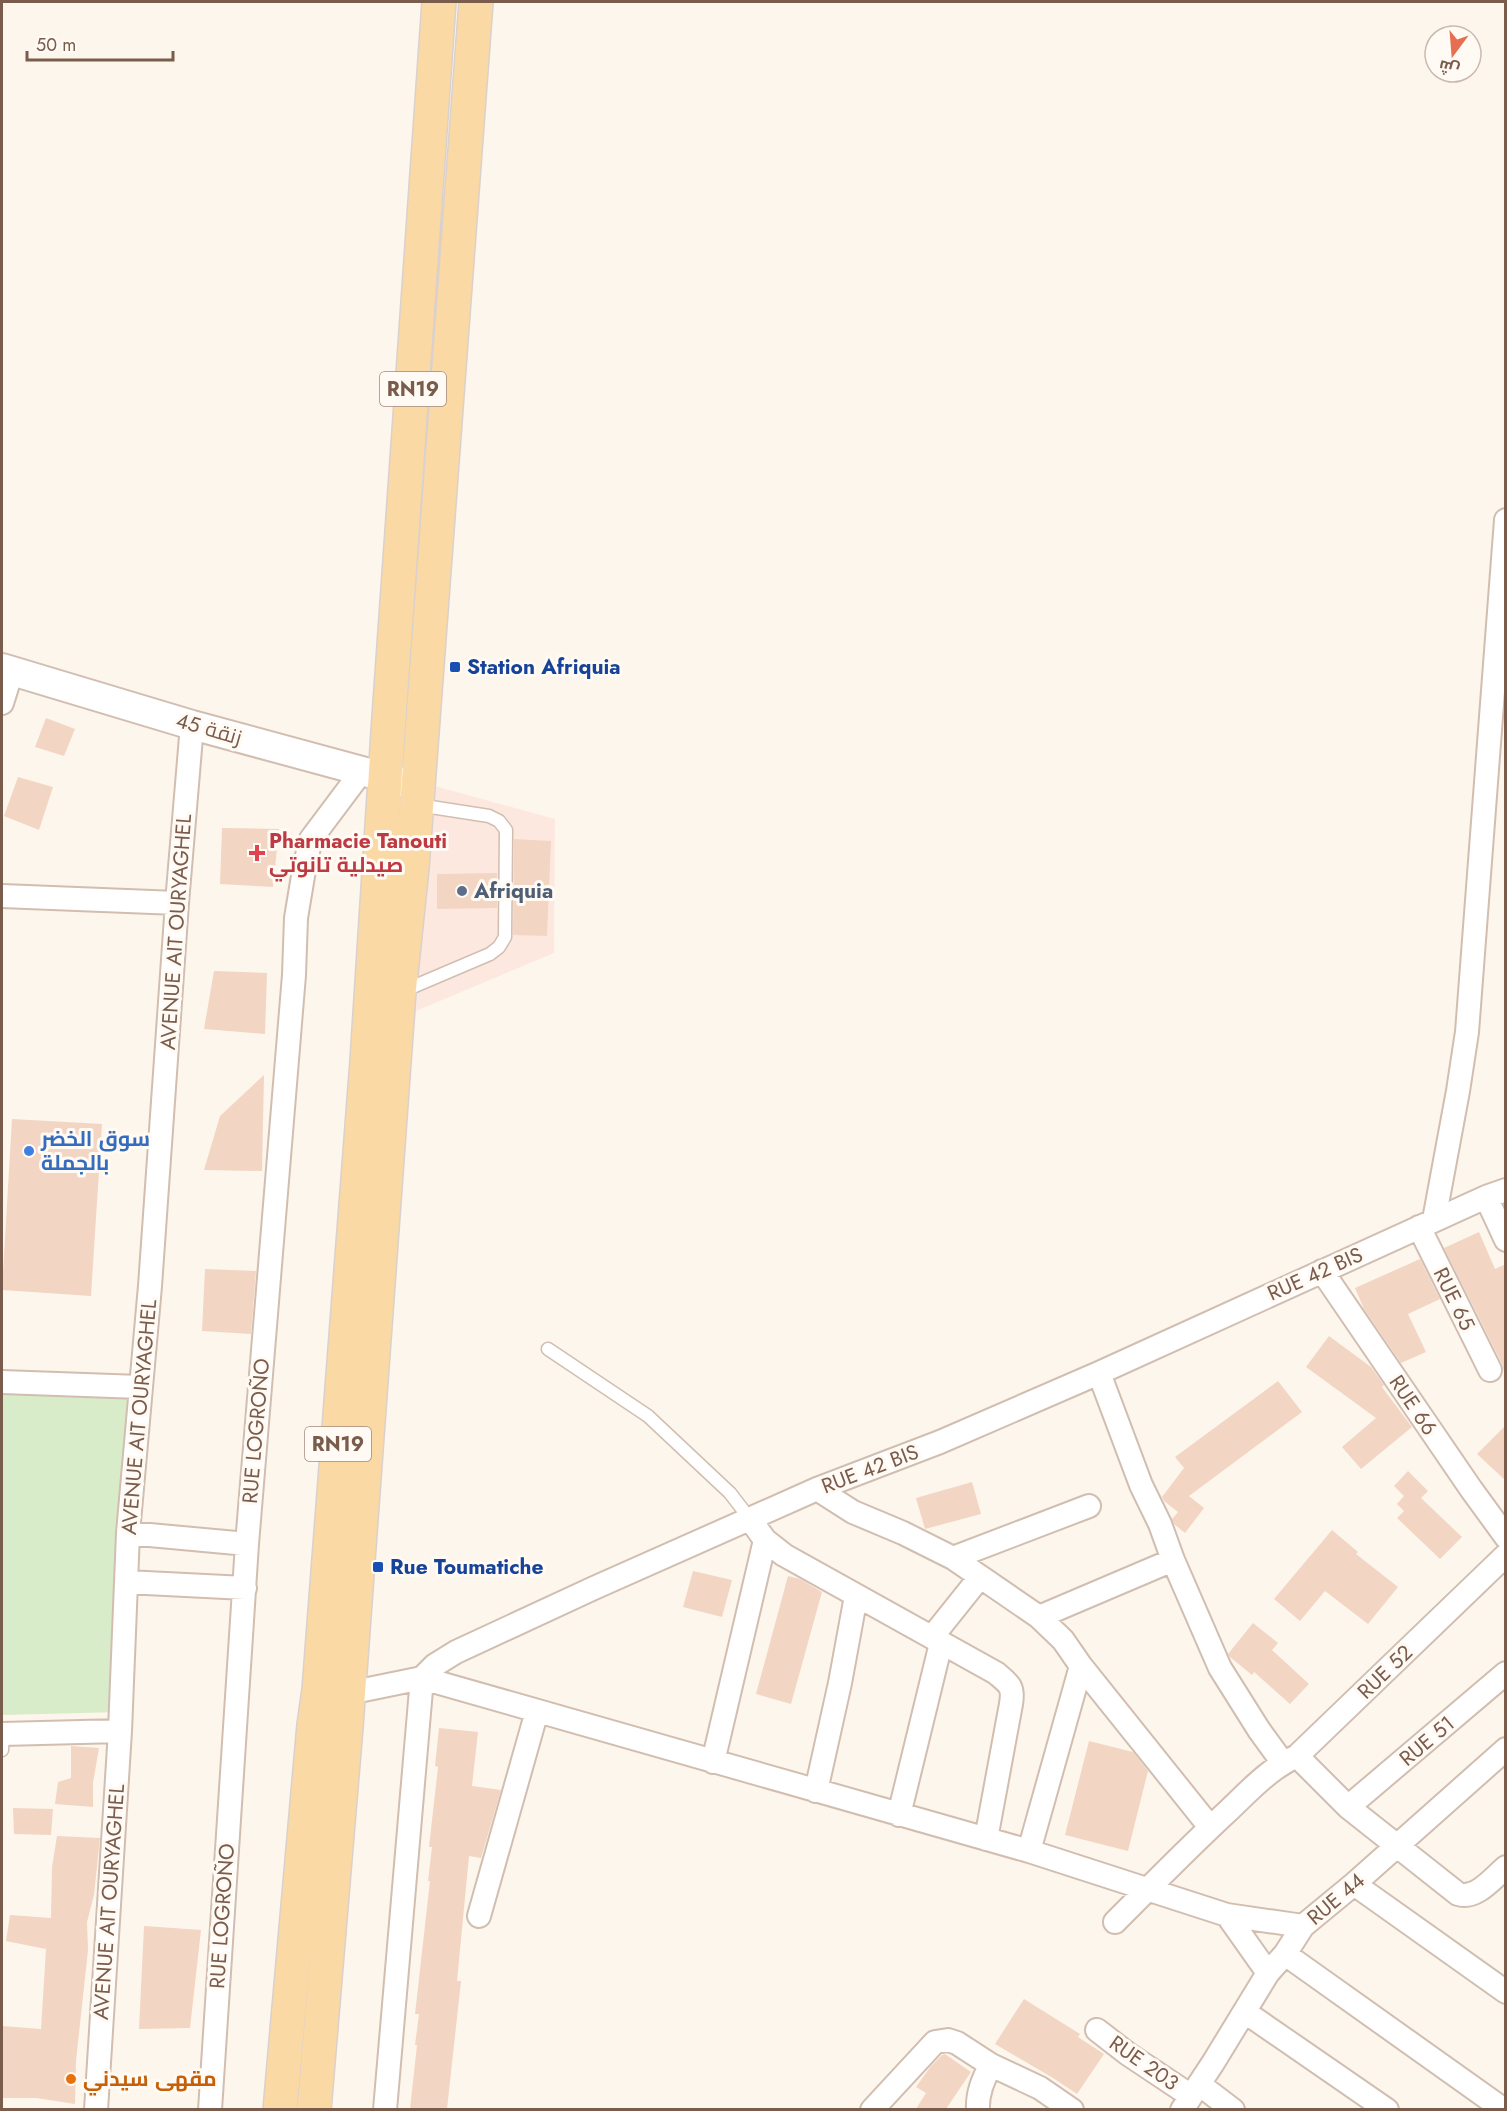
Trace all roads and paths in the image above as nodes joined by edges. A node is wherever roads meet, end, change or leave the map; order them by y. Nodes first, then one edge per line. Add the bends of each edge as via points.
1 (440, 2) edge
2 (476, 2) edge
3 (1506, 520) edge
4 (7, 670) edge
5 (2, 703) edge
6 (192, 725) junction
7 (373, 774) junction
8 (417, 796) junction
9 (2, 896) edge
10 (177, 903) junction
11 (399, 993) junction
12 (1496, 1194) edge
13 (1426, 1224) junction
14 (1506, 1240) edge
15 (1322, 1271) junction
16 (548, 1349) dead end
17 (1490, 1370) dead end
18 (1099, 1372) junction
19 (2, 1382) edge
20 (140, 1388) junction
21 (817, 1489) junction
22 (1089, 1506) dead end
23 (750, 1519) junction
24 (128, 1533) junction
25 (1506, 1537) edge
26 (765, 1540) junction
27 (247, 1544) junction
28 (1506, 1555) edge
29 (953, 1558) junction
30 (1173, 1560) junction
31 (980, 1577) junction
32 (126, 1582) junction
33 (245, 1588) junction
34 (856, 1596) junction
35 (1039, 1617) junction
36 (936, 1640) junction
37 (1081, 1666) junction
38 (1506, 1673) edge
39 (422, 1678) junction
40 (334, 1692) junction
41 (537, 1711) junction
42 (120, 1731) junction
43 (2, 1739) edge
44 (1506, 1749) edge
45 (1290, 1759) junction
46 (713, 1762) junction
47 (816, 1791) junction
48 (1348, 1807) junction
49 (899, 1815) junction
50 (1210, 1827) junction
51 (986, 1839) junction
52 (1396, 1846) junction
53 (1029, 1851) junction
54 (1506, 1867) edge
55 (1354, 1884) junction
56 (1147, 1889) junction
57 (1227, 1915) junction
58 (479, 1916) dead end
59 (1114, 1922) dead end
60 (1303, 1926) junction
61 (1285, 1954) junction
62 (1268, 1973) junction
63 (1506, 1992) edge
64 (1245, 2012) junction
65 (1097, 2030) dead end
66 (991, 2065) junction
67 (1190, 2096) edge
68 (1501, 2105) edge
69 (96, 2109) edge
70 (210, 2109) edge
71 (280, 2109) edge
72 (314, 2109) edge
73 (385, 2109) edge
74 (872, 2109) edge
75 (978, 2109) edge
76 (1072, 2109) edge
77 (1233, 2109) edge
78 (1387, 2109) edge

1 - 7 main road, RN19
2 - 8 main road, RN19
3 - 13 street via 1467,1032 1458,1091
4 - 5 street
4 - 6 street, زنقة 45
6 - 7 street, زنقة 45
6 - 10 street, AVENUE AIT OURYAGHEL
7 - 8 street, زنقة 45
7 - 27 street, RUE LOGROÑO via 311,839 296,918
7 - 40 main road, RN19 via 367,1061
8 - 11 main road, RN19
8 - 11 lane via 489,816 506,830 505,937 489,954
9 - 10 street
10 - 20 street, AVENUE AIT OURYAGHEL
11 - 40 main road, RN19
12 - 13 street, RUE 42 BIS
12 - 14 street
13 - 15 street, RUE 42 BIS
13 - 17 street, RUE 65
15 - 18 street, RUE 42 BIS
15 - 25 street, RUE 66
16 - 23 lane via 648,1416 729,1493
18 - 21 street, RUE 42 BIS via 940,1442
18 - 30 street
19 - 20 street
20 - 24 street, AVENUE AIT OURYAGHEL
21 - 23 street, RUE 42 BIS
21 - 29 street via 853,1512
22 - 29 street
23 - 26 street
23 - 39 street, RUE 42 BIS via 484,1638 435,1665
24 - 27 street
24 - 32 street, AVENUE AIT OURYAGHEL
26 - 34 street
26 - 46 street
27 - 33 street, RUE LOGROÑO
28 - 45 street, RUE 52
29 - 31 street
30 - 35 street
30 - 45 street via 1220,1668 1258,1730
31 - 35 street
31 - 36 street
32 - 33 street
32 - 42 street, AVENUE AIT OURYAGHEL
33 - 70 street, RUE LOGROÑO
34 - 36 street
34 - 47 street
35 - 37 street via 1063,1640
36 - 49 street
36 - 51 street via 996,1673 1013,1693
37 - 50 street
37 - 53 street
38 - 48 street, RUE 51
39 - 40 street, RUE 42 BIS
39 - 41 street
39 - 73 street
40 - 71 main road, RN19 via 313,1735
40 - 72 main road, RN19
41 - 46 street
41 - 58 street
42 - 43 street
42 - 69 street, AVENUE AIT OURYAGHEL
44 - 52 street, RUE 44
45 - 48 street
45 - 50 street, RUE 52
46 - 47 street
47 - 49 street
48 - 52 street
49 - 51 street
50 - 56 street, RUE 52
51 - 53 street
52 - 54 street via 1465,1897
52 - 55 street, RUE 44
53 - 56 street
55 - 60 street, RUE 44
55 - 63 street
56 - 57 street
56 - 59 street, RUE 52
57 - 60 street
57 - 62 street
60 - 61 street, RUE 44
61 - 62 street, RUE 44
61 - 68 street
62 - 64 street, RUE 44
64 - 67 street, RUE 44
64 - 78 street
65 - 67 street, RUE 203
66 - 74 street via 957,2043 935,2042
66 - 75 street via 982,2080
66 - 76 street via 1040,2088
67 - 77 street, RUE 203

